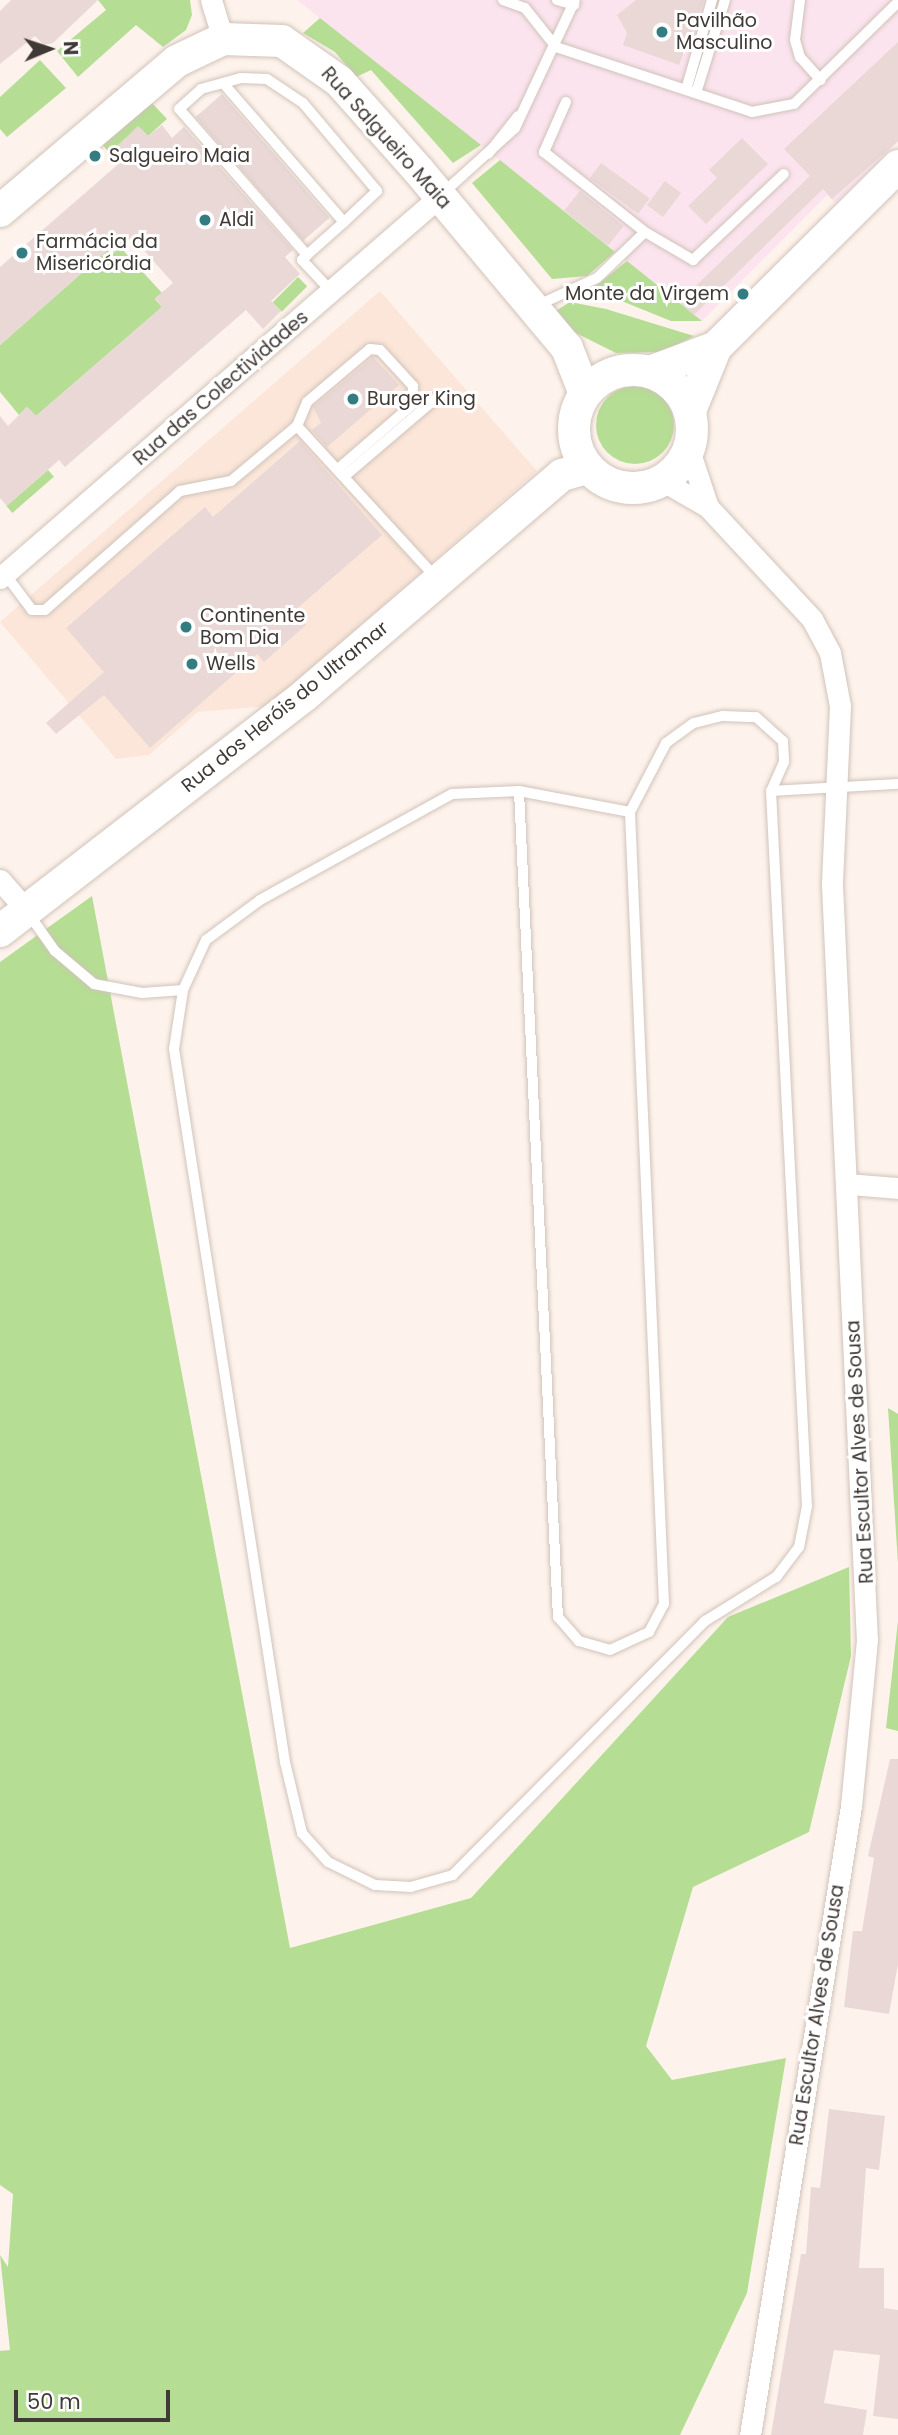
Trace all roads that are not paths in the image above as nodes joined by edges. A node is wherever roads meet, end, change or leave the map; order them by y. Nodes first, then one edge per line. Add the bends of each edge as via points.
1 (211, 0) edge
2 (503, 0) edge
3 (557, 0) edge
4 (712, 0) edge
5 (725, 0) edge
6 (800, 0) edge
7 (574, 2) edge
8 (898, 2) edge
9 (223, 38) junction
10 (556, 47) junction
11 (821, 80) junction
12 (223, 83) junction
13 (691, 91) junction
14 (566, 102) dead end
15 (898, 166) edge
16 (784, 174) dead end
17 (440, 196) junction
18 (0, 211) edge
19 (344, 222) junction
20 (645, 232) junction
21 (307, 255) junction
22 (332, 292) junction
23 (533, 307) junction
24 (716, 347) junction
25 (567, 348) junction
26 (635, 371) junction
27 (585, 394) junction
28 (436, 398) dead end
29 (690, 411) junction
30 (297, 426) junction
31 (689, 450) junction
32 (575, 463) junction
33 (342, 471) junction
34 (663, 481) junction
35 (708, 507) junction
36 (2, 576) edge
37 (438, 580) junction
38 (898, 783) edge
39 (833, 788) junction
40 (519, 791) junction
41 (771, 791) junction
42 (630, 812) junction
43 (0, 880) edge
44 (27, 911) junction
45 (0, 931) edge
46 (183, 990) junction
47 (848, 1184) junction
48 (898, 1188) edge
49 (750, 2435) edge

1 - 9 street
2 - 10 lane via 526,8
3 - 7 lane
4 - 13 lane
5 - 13 lane
6 - 11 lane via 797,49
7 - 10 lane
8 - 11 lane
9 - 17 main road, Rua Salgueiro Maia via 282,41 312,58
9 - 18 main road, Rua Salgueiro Maia via 177,61
10 - 13 lane
10 - 17 lane via 518,116 488,154
11 - 13 lane via 774,111 752,112
12 - 19 lane
12 - 19 lane via 267,79 303,103 377,191
12 - 21 lane via 201,89 179,108
14 - 20 lane via 544,152
15 - 24 main road
16 - 20 lane via 693,260
17 - 22 street, Rua das Colectividades
17 - 23 main road, Rua Salgueiro Maia
19 - 21 lane
20 - 23 lane via 597,278
21 - 22 lane via 302,260
22 - 36 street, Rua das Colectividades
23 - 25 main road, Rua Salgueiro Maia
24 - 26 main road
24 - 29 main road
25 - 26 main road, Rua Salgueiro Maia
25 - 27 main road, Rua Salgueiro Maia
26 - 27 main road
26 - 29 main road via 674,387
27 - 32 main road via 575,418
28 - 33 lane
29 - 31 main road
30 - 33 lane
30 - 33 lane via 307,402 370,349 380,350 413,386 412,405
30 - 36 lane via 231,481 180,491 45,610 32,610
31 - 34 main road
31 - 35 street, Rua Escultor Alves de Sousa
32 - 34 main road via 629,489
32 - 37 main road, Rua dos Heróis do Ultramar
33 - 37 lane
34 - 35 street, Rua Escultor Alves de Sousa
35 - 39 street, Rua Escultor Alves de Sousa via 789,589 830,653 840,706
37 - 44 main road, Rua dos Heróis do Ultramar via 305,695
38 - 39 lane
39 - 41 lane
39 - 47 street, Rua Escultor Alves de Sousa
40 - 42 lane
40 - 42 lane via 553,1603 579,1641 610,1650 649,1632 665,1590
40 - 46 lane via 452,794 271,893 206,940
41 - 42 lane via 783,762 783,741 756,717 723,716 694,723 666,743
41 - 46 lane via 807,1506 799,1547 776,1577 705,1621 463,1866 411,1887 375,1885 328,1862 302,1833 285,1762 174,1049
43 - 44 street
44 - 45 main road, Rua dos Heróis do Ultramar
44 - 46 lane via 55,951 94,984 142,993
47 - 48 street
47 - 49 street, Rua Escultor Alves de Sousa via 866,1595 864,1694

